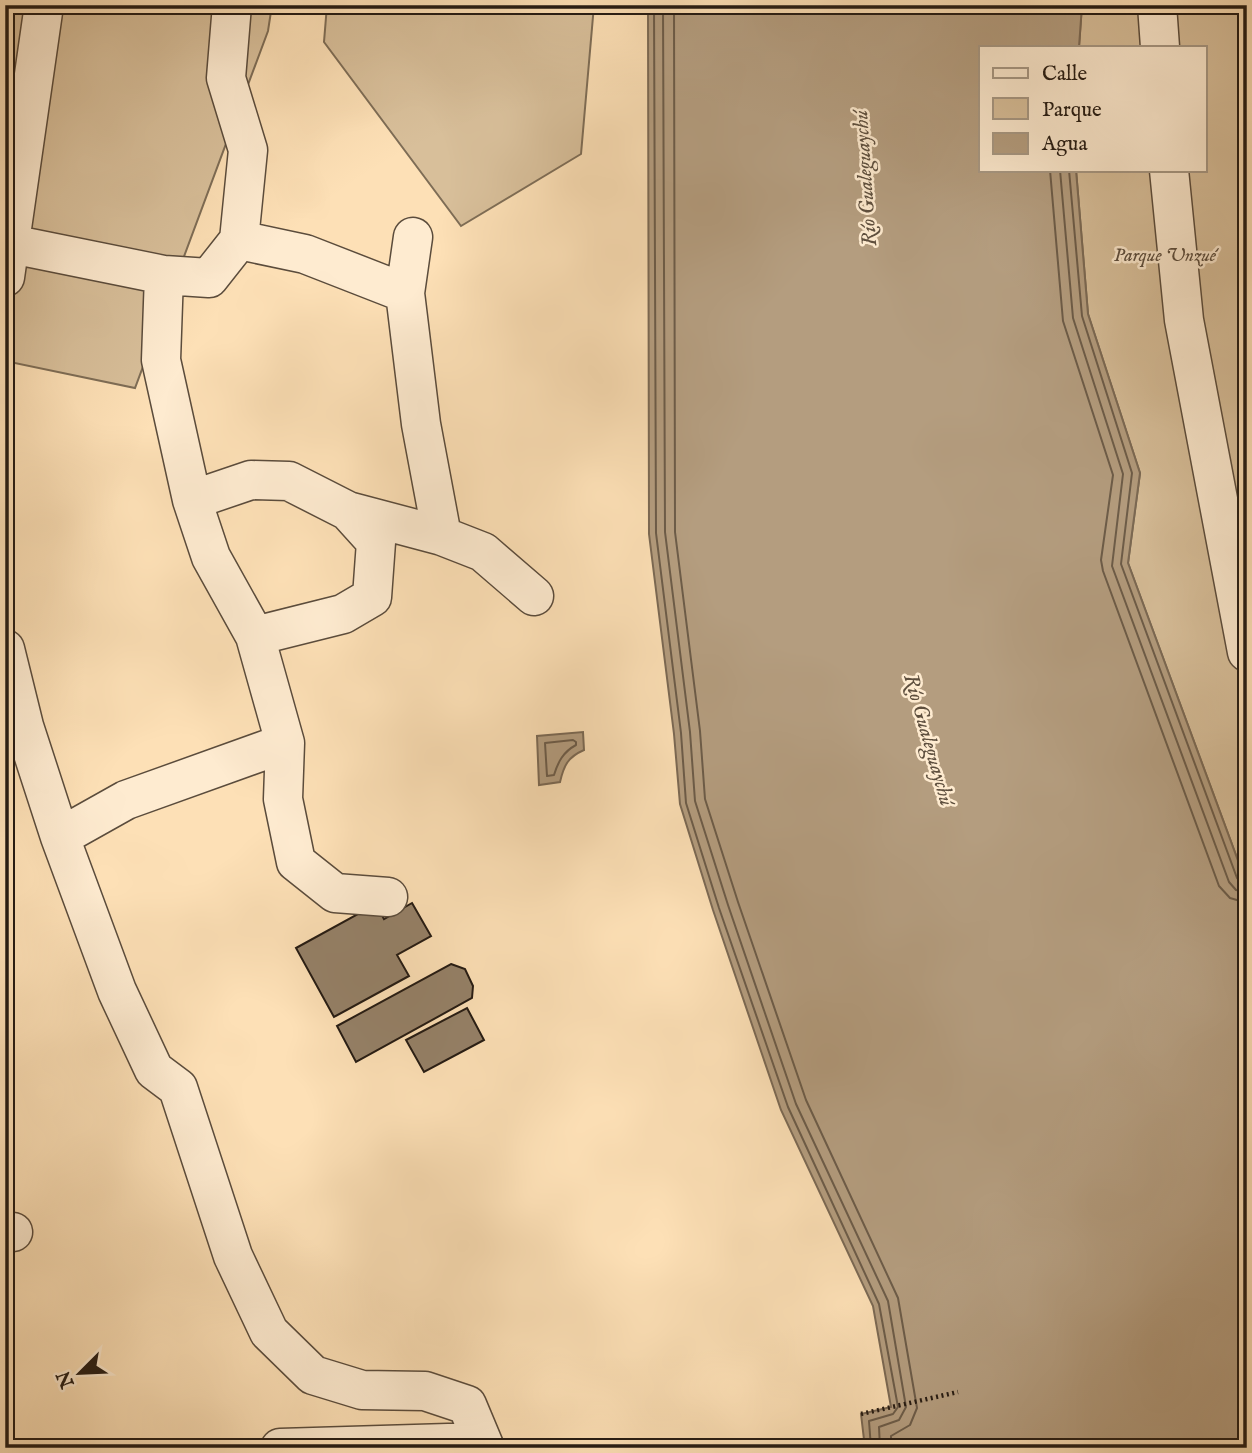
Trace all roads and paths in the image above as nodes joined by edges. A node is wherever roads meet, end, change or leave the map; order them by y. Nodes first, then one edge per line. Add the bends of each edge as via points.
1 (44, 5) edge
2 (232, 5) edge
3 (1157, 5) edge
4 (1160, 46) edge
5 (1169, 172) edge
6 (413, 237) dead end
7 (239, 240) junction
8 (8, 261) edge
9 (164, 275) junction
10 (405, 293) junction
11 (192, 500) junction
12 (348, 511) junction
13 (442, 536) junction
14 (534, 596) dead end
15 (255, 636) junction
16 (5, 649) edge
17 (1247, 652) edge
18 (15, 727) edge
19 (285, 743) junction
20 (60, 837) junction
21 (388, 897) dead end
22 (958, 1392) dead end
23 (861, 1414) dead end
24 (484, 1445) edge
25 (280, 1448) edge

1 - 8 street
2 - 7 street via 226,78 248,150
3 - 4 street
5 - 17 street via 1184,320
6 - 10 street
7 - 9 street via 209,278
7 - 10 street via 305,254
8 - 9 street
9 - 11 street via 161,360
10 - 13 street via 421,424
11 - 12 street via 251,480 289,481
11 - 15 street via 211,556
12 - 13 street
12 - 15 street via 376,542 372,597 343,614
13 - 14 street via 483,552
15 - 19 street
16 - 18 street
18 - 20 street
19 - 20 street via 127,800
19 - 21 street via 283,799 296,862 335,893
20 - 24 street via 117,991 154,1069 178,1088 233,1256 269,1332 313,1375 362,1390 425,1391 467,1405
22 - 23 path
24 - 25 street

